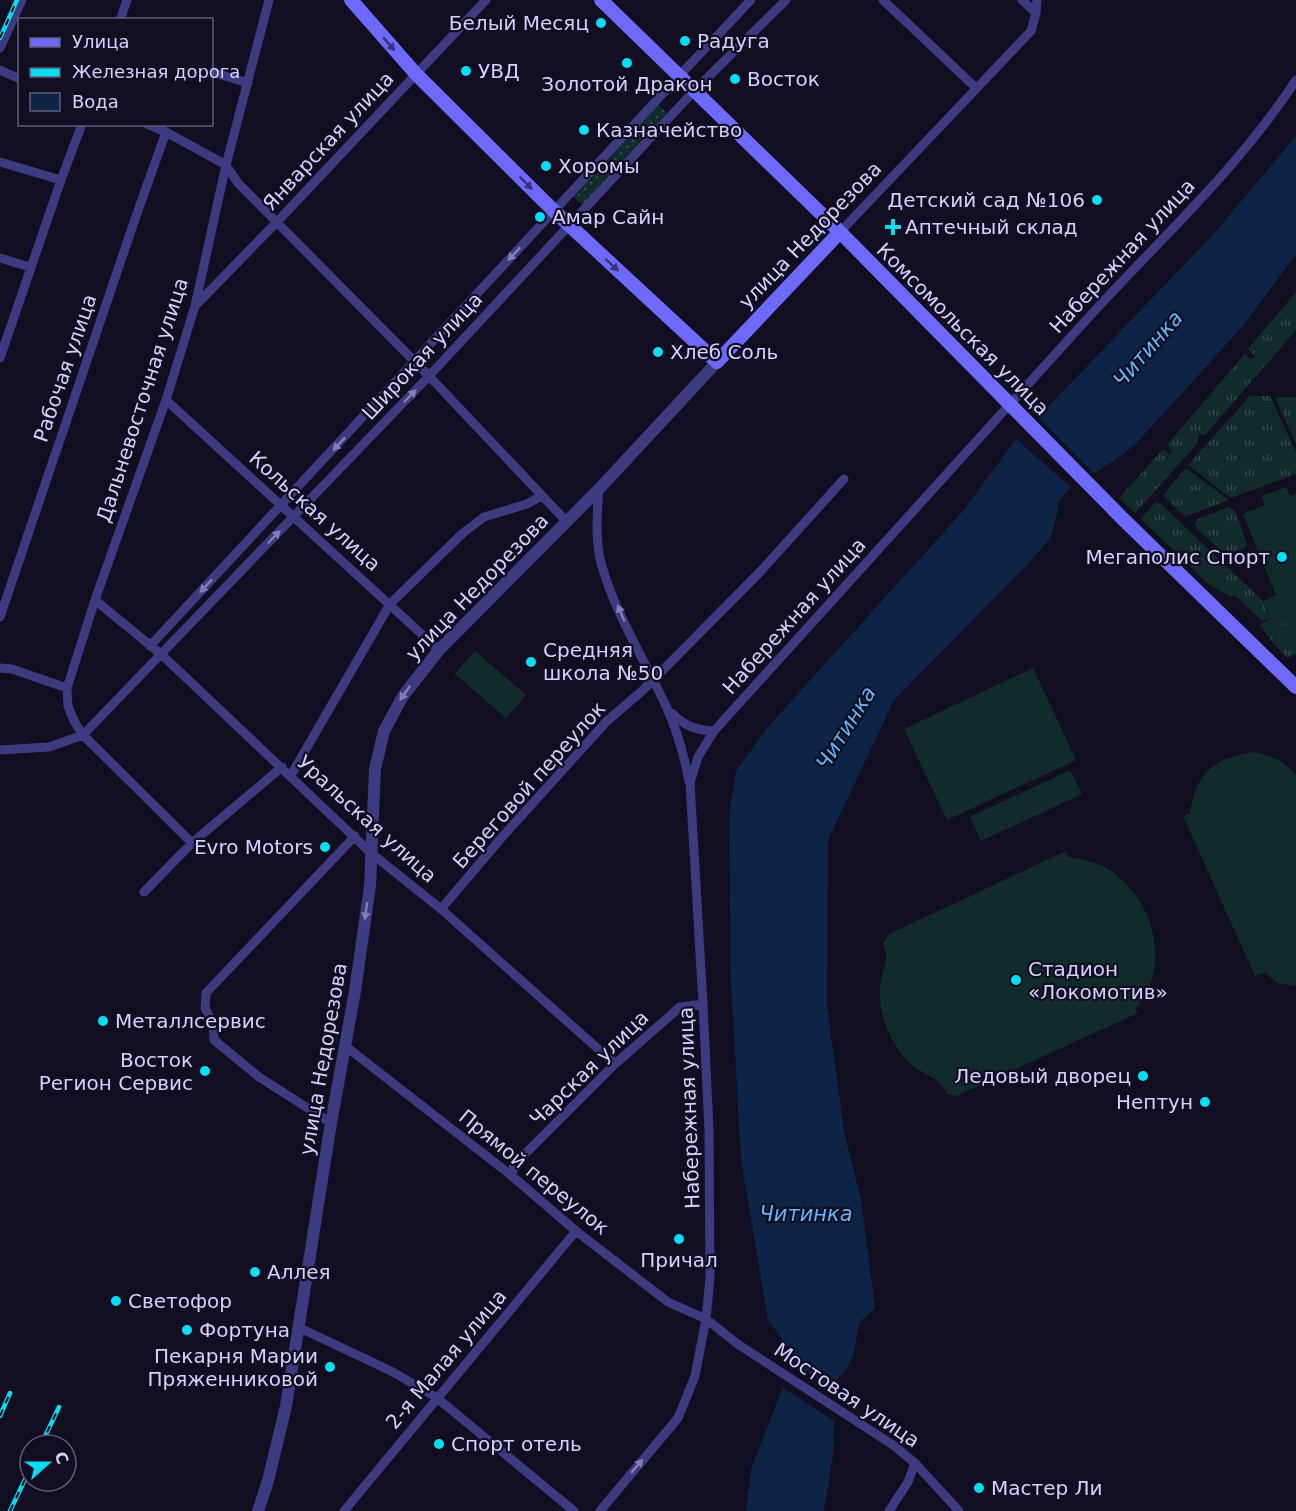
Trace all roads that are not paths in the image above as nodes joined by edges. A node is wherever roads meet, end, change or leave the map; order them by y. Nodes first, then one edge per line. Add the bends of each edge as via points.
1 (22, 0) edge
2 (127, 0) edge
3 (269, 0) edge
4 (351, 0) edge
5 (486, 0) edge
6 (601, 0) edge
7 (751, 0) edge
8 (786, 0) edge
9 (883, 0) edge
10 (1022, 0) edge
11 (1037, 0) edge
12 (1036, 13) junction
13 (121, 18) edge
14 (0, 48) edge
15 (0, 70) edge
16 (213, 72) edge
17 (416, 74) junction
18 (680, 75) junction
19 (18, 78) edge
20 (1296, 81) edge
21 (248, 83) junction
22 (976, 88) junction
23 (695, 90) junction
24 (81, 126) edge
25 (152, 126) edge
26 (166, 132) junction
27 (0, 162) edge
28 (226, 165) junction
29 (61, 180) junction
30 (554, 211) junction
31 (276, 223) junction
32 (569, 225) junction
33 (840, 232) junction
34 (0, 258) edge
35 (30, 267) junction
36 (195, 306) junction
37 (4, 327) edge
38 (0, 358) edge
39 (414, 362) junction
40 (717, 362) junction
41 (429, 376) junction
42 (166, 400) junction
43 (1014, 409) junction
44 (843, 479) dead end
45 (599, 489) junction
46 (541, 496) junction
47 (282, 505) junction
48 (294, 516) junction
49 (567, 522) junction
50 (95, 600) junction
51 (390, 604) junction
52 (0, 617) edge
53 (150, 646) junction
54 (439, 650) junction
55 (162, 655) junction
56 (0, 668) edge
57 (653, 679) junction
58 (1296, 687) edge
59 (67, 688) junction
60 (667, 708) junction
61 (714, 731) junction
62 (83, 735) junction
63 (0, 750) edge
64 (282, 767) junction
65 (291, 775) junction
66 (690, 783) junction
67 (355, 836) junction
68 (192, 843) junction
69 (371, 853) junction
70 (144, 892) dead end
71 (441, 909) junction
72 (703, 1004) junction
73 (344, 1045) junction
74 (615, 1064) junction
75 (331, 1123) junction
76 (512, 1176) junction
77 (576, 1230) junction
78 (706, 1319) junction
79 (300, 1328) junction
80 (437, 1398) junction
81 (915, 1463) junction
82 (258, 1511) edge
83 (344, 1511) edge
84 (574, 1511) edge
85 (600, 1511) edge
86 (889, 1511) edge
87 (958, 1511) edge

1 - 14 street
2 - 13 street
3 - 21 street, Дальневосточная улица
4 -> 17 main road
5 - 17 street, Январская улица
6 - 18 main road, Комсомольская улица
7 - 18 street, Широкая улица
8 - 23 street, Широкая улица
9 - 22 street
10 - 12 street
11 - 12 street, улица Недорезова
12 - 22 street, улица Недорезова via 1031,31
15 - 19 street
16 - 21 street
17 -> 30 main road
17 - 31 street, Январская улица
18 - 23 main road, Комсомольская улица
18 - 30 street, Широкая улица
20 - 43 street, Набережная улица via 1242,154 1132,270
21 - 28 street, Дальневосточная улица
22 - 33 street, улица Недорезова
23 - 32 street, Широкая улица
23 - 33 main road, Комсомольская улица
24 - 29 street
25 - 26 street
26 - 28 street
26 - 52 street, Рабочая улица
27 - 29 street
28 - 31 street
28 - 36 street, Дальневосточная улица
29 - 35 street
30 - 32 main road
30 -> 39 street, Широкая улица
31 - 36 street, Январская улица
31 - 39 street
32 -> 40 main road
32 - 41 street, Широкая улица
33 - 40 main road, улица Недорезова
33 - 43 main road, Комсомольская улица
34 - 35 street
35 - 37 street
36 - 42 street, Дальневосточная улица
37 - 38 street
39 - 41 street
39 -> 47 street, Широкая улица
40 - 45 street, улица Недорезова
41 - 46 street
48 -> 41 street, Широкая улица
42 - 47 street, Кольская улица
42 - 50 street, Дальневосточная улица
43 - 58 main road, Комсомольская улица
43 - 61 street, Набережная улица
44 - 57 street, Береговой переулок via 766,565
45 - 49 street, улица Недорезова
57 -> 45 street via 622,617 601,562 596,517
46 - 49 street
46 - 51 street via 484,517
47 - 48 street, Кольская улица
47 -> 53 street, Широкая улица
48 - 51 street, Кольская улица
55 -> 48 street, Широкая улица
49 - 54 street, улица Недорезова
50 - 53 street, Уральская улица
50 - 59 street, Дальневосточная улица
51 - 54 street, Кольская улица
51 - 65 street
53 - 55 street, Уральская улица
54 -> 69 street, улица Недорезова via 402,696 384,731 375,769
55 - 62 street, Широкая улица
55 - 64 street, Уральская улица
56 - 59 street
57 - 60 street
57 - 71 street, Береговой переулок via 607,721
59 - 62 street, Дальневосточная улица via 68,706
60 - 61 street via 682,724
60 - 66 street
61 - 66 street, Набережная улица via 698,757
62 - 63 street via 49,747
62 - 68 street, Дальневосточная улица
64 - 65 street, Уральская улица
64 - 68 street
65 - 67 street, Уральская улица
66 - 72 street, Набережная улица
67 - 69 street, Уральская улица
67 - 75 street via 206,993 205,1008 213,1024 214,1040 260,1077
68 - 70 street
69 - 71 street, Уральская улица
69 -> 73 street, улица Недорезова via 366,915
71 - 74 street, Уральская улица
72 - 74 street, Чарская улица via 680,1007
72 - 78 street, Набережная улица via 711,1206
73 - 75 street, улица Недорезова
73 - 76 street, Прямой переулок
74 - 76 street, Чарская улица via 514,1165
75 - 79 street, улица Недорезова
76 - 77 street, Прямой переулок
77 - 78 street, Прямой переулок via 673,1305
77 - 80 street, 2-я Малая улица
78 - 81 street, Мостовая улица
85 -> 78 street, Набережная улица via 678,1418 695,1376
79 - 80 street via 393,1372
79 - 82 street, улица Недорезова via 284,1416
80 - 83 street, 2-я Малая улица
80 - 84 street
81 - 86 street
81 - 87 street, Мостовая улица

